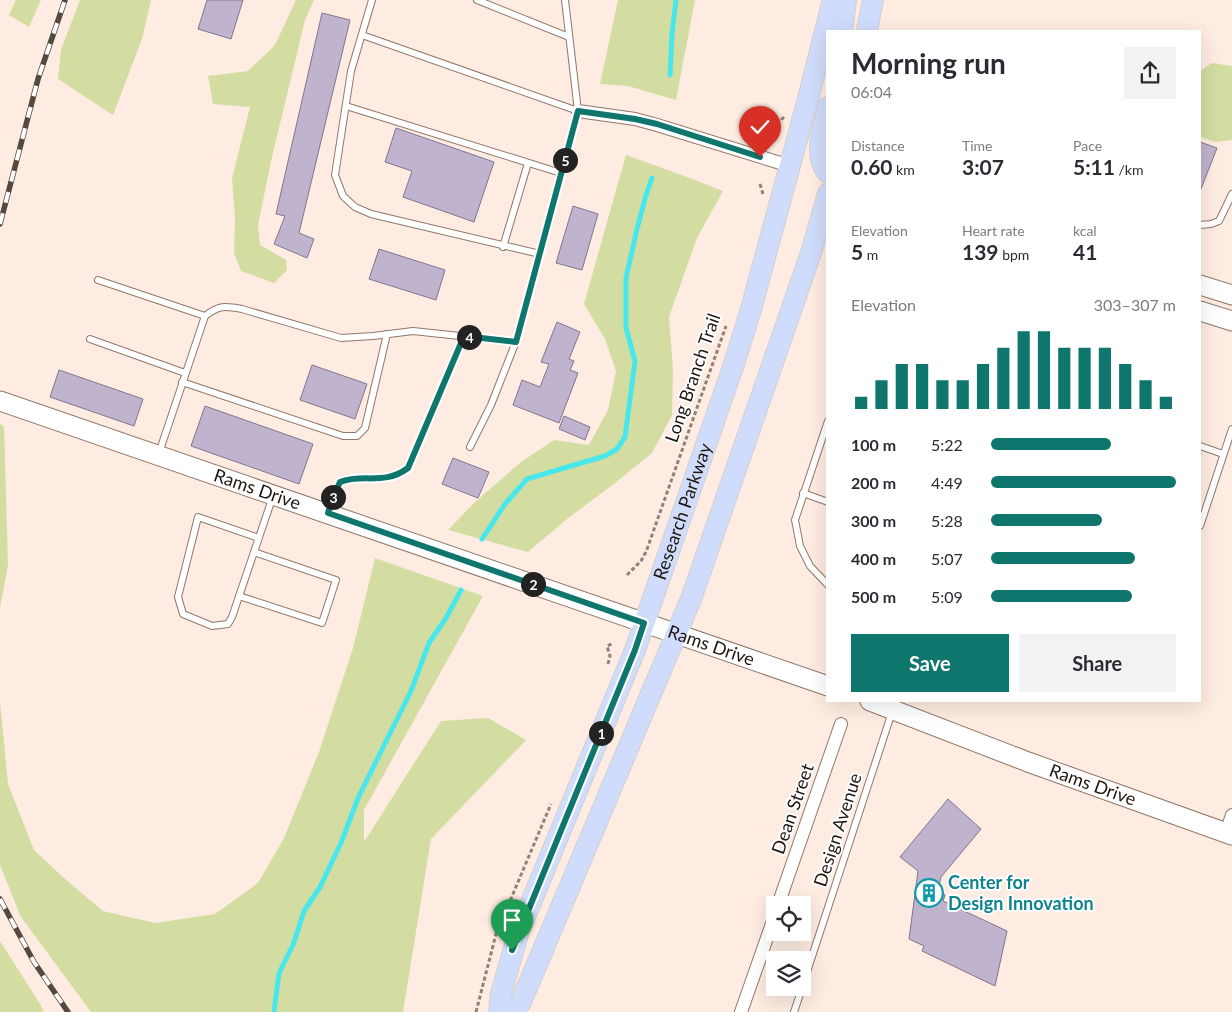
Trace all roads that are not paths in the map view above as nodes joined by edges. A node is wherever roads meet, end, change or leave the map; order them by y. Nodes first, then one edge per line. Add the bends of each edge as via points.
1 (372, 0) edge
2 (477, 0) edge
3 (565, 0) edge
4 (833, 0) edge
5 (846, 0) edge
6 (873, 0) edge
7 (842, 30) edge
8 (866, 30) edge
9 (362, 35) junction
10 (569, 37) junction
11 (346, 106) junction
12 (578, 111) junction
13 (826, 117) edge
14 (528, 163) junction
15 (790, 166) junction
16 (826, 170) edge
17 (561, 173) junction
18 (1232, 194) edge
19 (826, 201) edge
20 (1201, 225) edge
21 (503, 247) junction
22 (540, 254) junction
23 (98, 280) dead end
24 (1201, 285) edge
25 (1232, 295) edge
26 (1201, 311) edge
27 (205, 316) junction
28 (1232, 321) edge
29 (387, 334) junction
30 (464, 336) junction
31 (90, 339) dead end
32 (516, 342) junction
33 (186, 373) junction
34 (182, 382) junction
35 (0, 401) edge
36 (826, 427) edge
37 (1232, 429) edge
38 (1201, 446) edge
39 (470, 447) dead end
40 (1223, 454) junction
41 (158, 455) junction
42 (803, 493) junction
43 (273, 495) junction
44 (826, 501) edge
45 (328, 513) junction
46 (1201, 523) edge
47 (259, 538) junction
48 (254, 552) junction
49 (826, 583) edge
50 (239, 596) junction
51 (644, 623) junction
52 (676, 634) junction
53 (826, 685) edge
54 (873, 702) edge
55 (893, 710) junction
56 (841, 724) dead end
57 (1230, 827) edge
58 (781, 896) edge
59 (766, 941) edge
60 (811, 960) edge
61 (799, 996) edge
62 (499, 1012) edge
63 (514, 1012) edge
64 (742, 1012) edge
65 (794, 1012) edge

1 - 9 lane
2 - 10 lane
3 - 10 lane
4 - 15 main road, Research Parkway
5 - 7 main road
6 - 8 main road
9 - 11 lane
9 - 12 lane
10 - 12 lane
11 - 14 lane
11 - 21 lane via 335,175 343,196 355,208
12 - 15 street via 657,124
12 - 17 lane
13 - 16 main road via 820,147
14 - 17 lane
14 - 21 lane
15 - 51 main road, Research Parkway via 734,364
17 - 22 lane
18 - 20 lane via 1219,221
19 - 52 main road, Research Parkway via 808,262
21 - 22 lane
22 - 32 lane
23 - 27 lane
24 - 25 main road
26 - 28 main road
27 - 29 lane via 214,308 226,306 342,338
27 - 33 lane
29 - 30 lane via 413,331
29 - 34 lane via 365,428 357,436 343,436
30 - 32 lane
30 - 45 lane via 408,468 399,475 340,482
31 - 33 lane
32 - 39 lane
33 - 34 lane
34 - 41 lane
35 - 41 main road, Rams Drive
36 - 42 lane
37 - 40 lane
38 - 40 lane
40 - 46 lane
41 - 43 main road, Rams Drive
42 - 44 lane
42 - 49 lane via 795,520 800,546 810,566
43 - 45 main road, Rams Drive
43 - 47 lane
45 - 51 main road, Rams Drive
47 - 48 lane
47 - 50 lane via 198,516 178,597 183,614 212,626 228,624
48 - 50 lane
48 - 50 lane via 336,580 322,623
51 - 52 main road, Rams Drive
51 - 62 main road, Research Parkway via 518,934
52 - 53 main road, Rams Drive
52 - 63 main road, Research Parkway via 580,865
54 - 55 main road, Rams Drive
55 - 57 main road, Rams Drive via 1028,762
55 - 60 lane, Design Avenue
56 - 58 street, Dean Street
59 - 64 street
61 - 65 lane, Design Avenue

